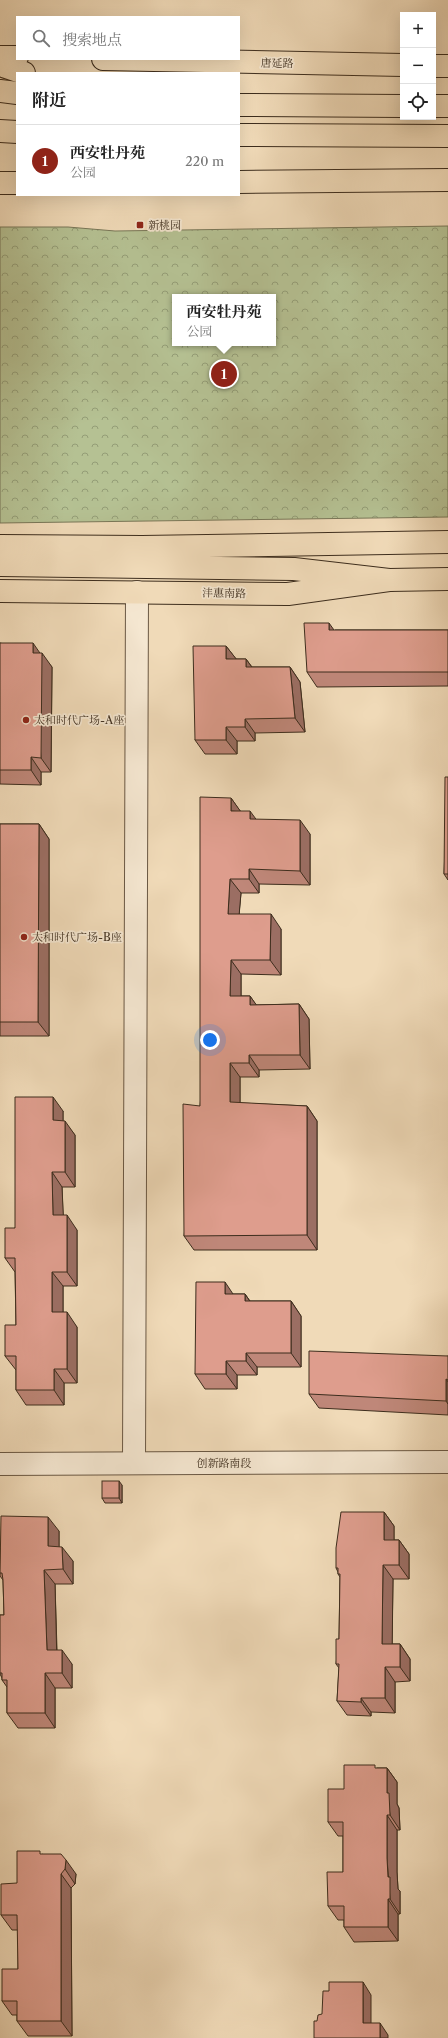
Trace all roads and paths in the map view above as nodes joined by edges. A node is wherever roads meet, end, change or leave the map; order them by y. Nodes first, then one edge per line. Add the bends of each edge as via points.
1 (0, 57) edge
2 (16, 58) edge
3 (146, 60) edge
4 (0, 65) edge
5 (400, 66) edge
6 (436, 66) edge
7 (448, 66) edge
8 (21, 72) edge
9 (0, 91) edge
10 (16, 93) edge
11 (240, 105) edge
12 (400, 106) edge
13 (436, 106) edge
14 (448, 106) edge
15 (0, 131) edge
16 (16, 132) edge
17 (240, 135) edge
18 (448, 136) edge
19 (448, 180) edge
20 (240, 182) edge
21 (0, 183) edge
22 (16, 183) edge
23 (448, 542) edge
24 (0, 546) edge
25 (0, 565) edge
26 (448, 579) edge
27 (389, 580) junction
28 (0, 591) edge
29 (137, 592) junction
30 (448, 1462) edge
31 (134, 1463) junction
32 (0, 1464) edge

1 - 2 main road
3 - 5 main road, 唐延路
4 - 8 main road
6 - 7 main road
9 - 10 main road
11 - 12 main road
13 - 14 main road
15 - 16 main road
17 - 18 main road
19 - 20 main road
21 - 22 main road
23 - 24 main road via 142,547
25 - 27 main road via 294,569
26 - 27 main road, 沣惠南路
27 - 29 main road, 沣惠南路 via 288,594
28 - 29 main road, 沣惠南路
29 - 31 street
30 - 31 street, 创新路南段
31 - 32 street, 创新路南段

